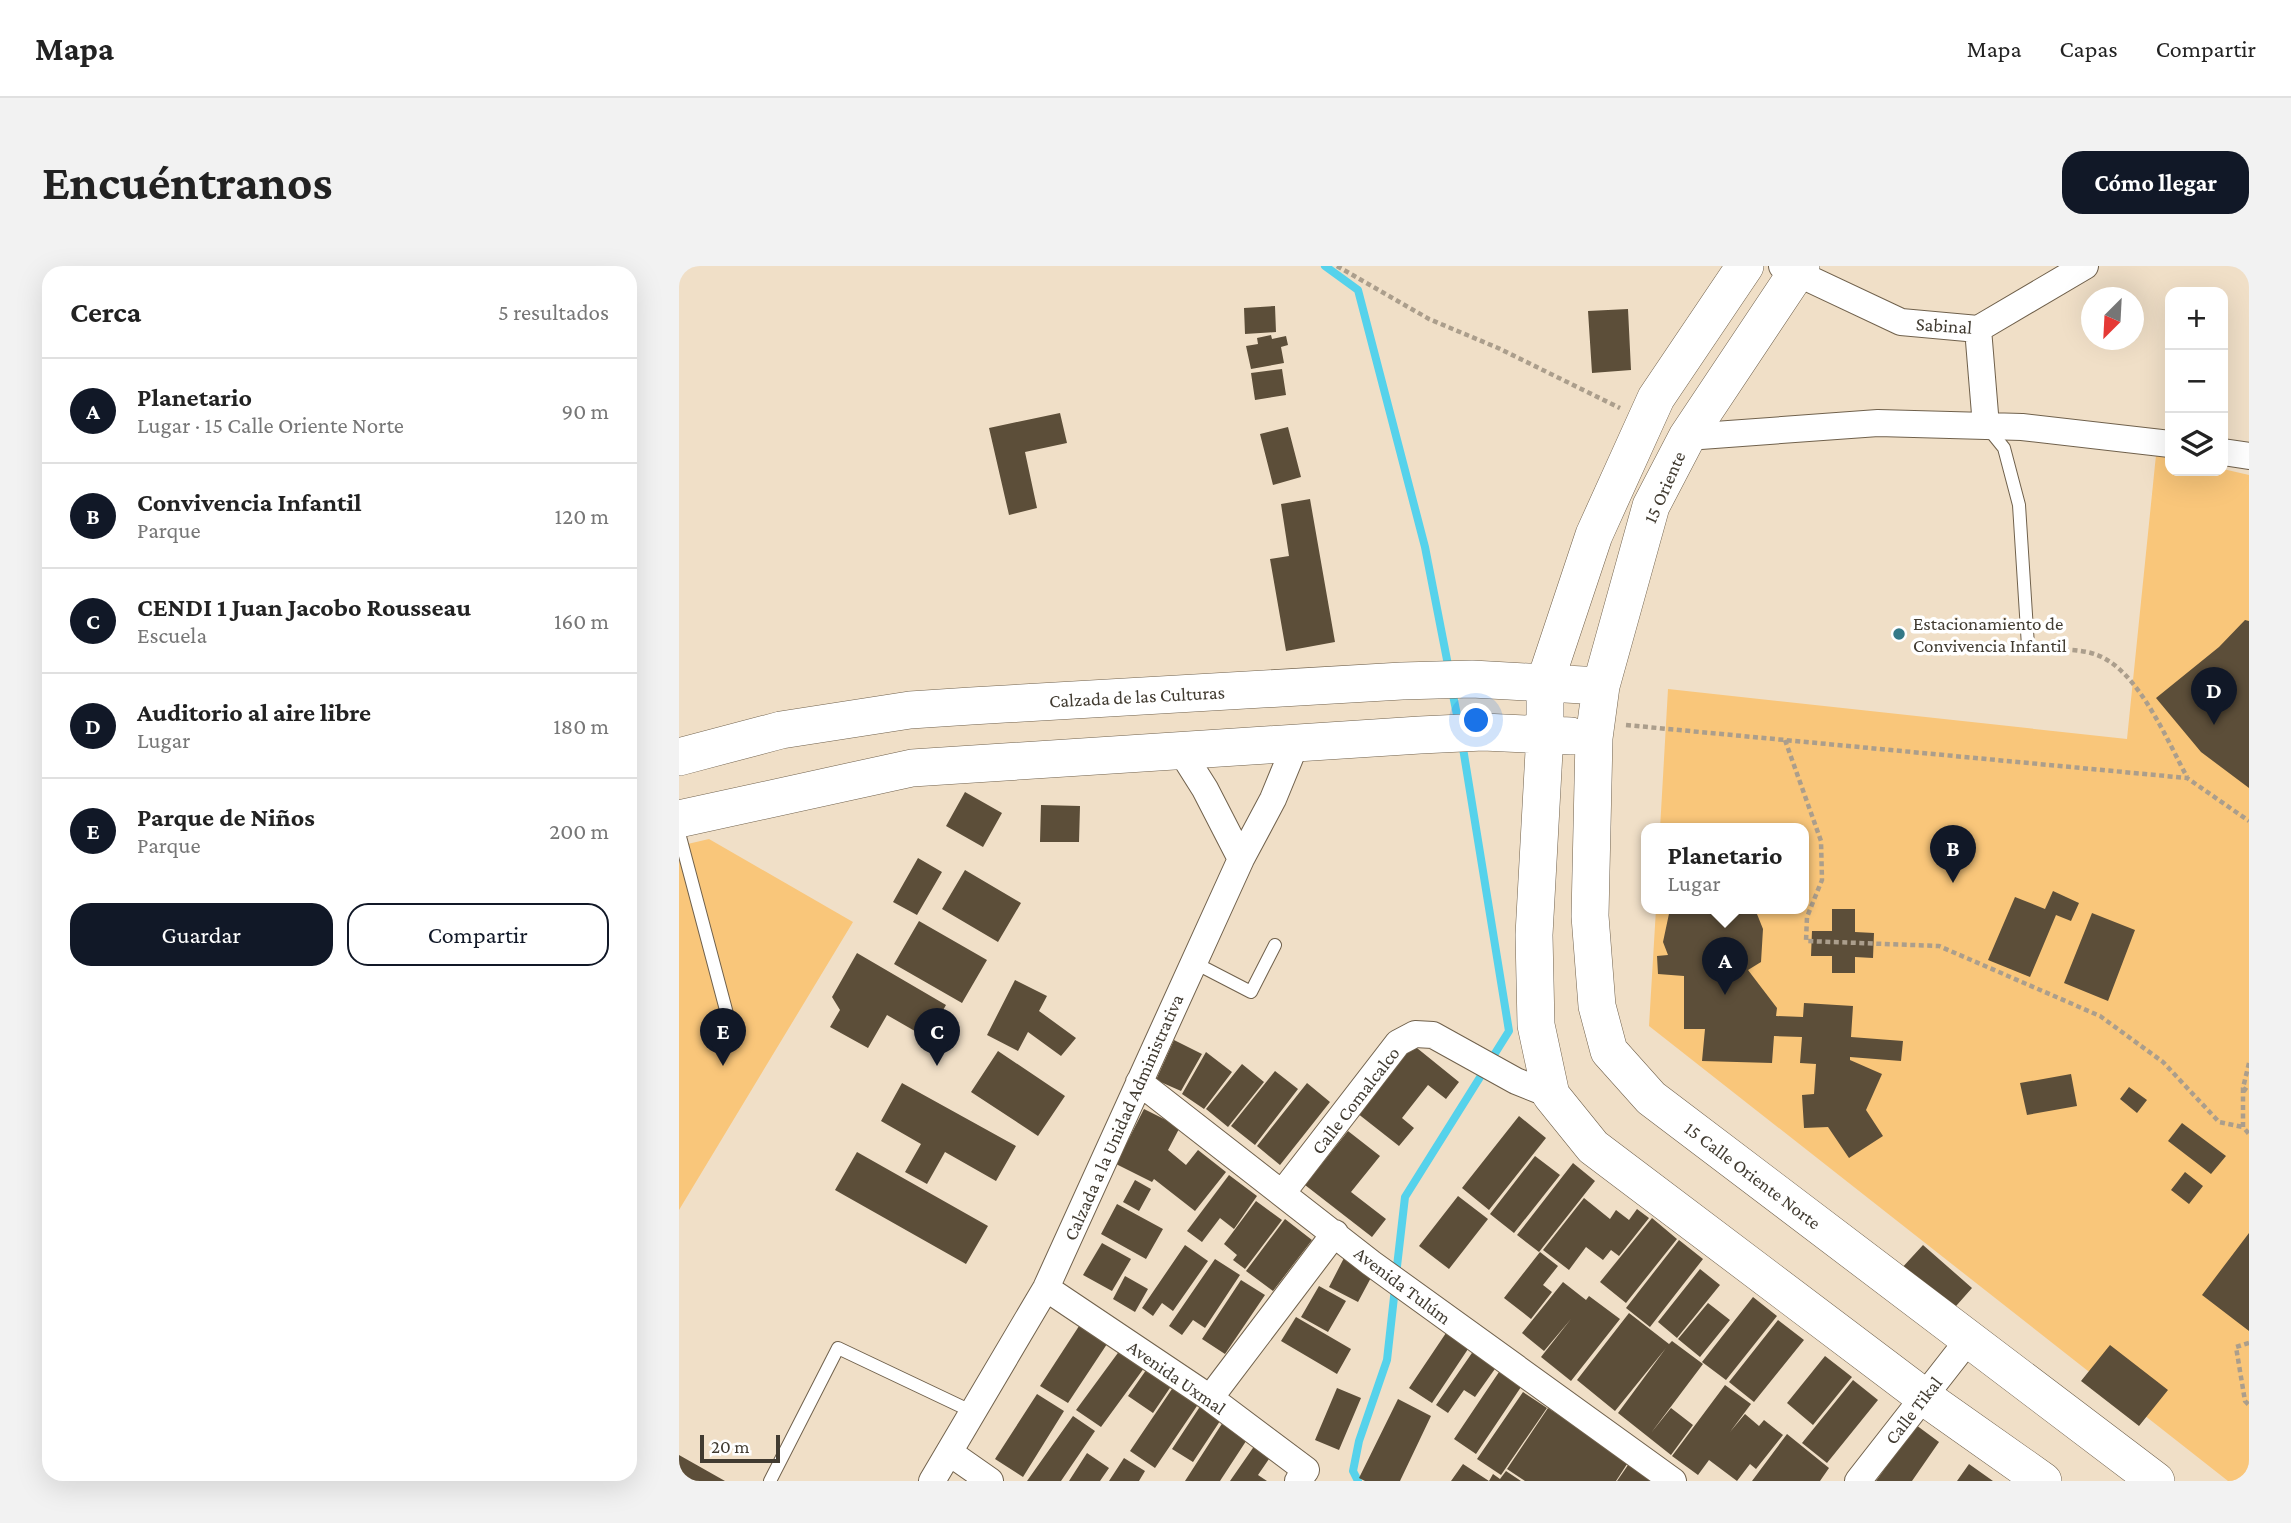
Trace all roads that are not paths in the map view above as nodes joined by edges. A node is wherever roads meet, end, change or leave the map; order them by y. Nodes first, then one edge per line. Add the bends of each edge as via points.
1 (1745, 266) edge
2 (2085, 266) edge
3 (1793, 268) edge
4 (1978, 329) junction
5 (1986, 426) junction
6 (1687, 438) junction
7 (2165, 443) edge
8 (2228, 453) edge
9 (2249, 456) edge
10 (2028, 646) road end
11 (1545, 682) junction
12 (1601, 686) junction
13 (971, 706) junction
14 (1595, 731) junction
15 (1545, 733) junction
16 (1296, 743) junction
17 (1181, 751) junction
18 (679, 757) edge
19 (981, 764) junction
20 (679, 819) edge
21 (679, 833) edge
22 (1241, 859) junction
23 (1275, 945) dead end
24 (1193, 962) junction
25 (730, 1025) dead end
26 (1139, 1082) junction
27 (1551, 1096) junction
28 (1283, 1192) junction
29 (1335, 1233) junction
30 (1046, 1288) junction
31 (1969, 1339) junction
32 (1924, 1397) junction
33 (1210, 1398) junction
34 (973, 1412) junction
35 (950, 1453) junction
36 (1302, 1476) edge
37 (770, 1481) edge
38 (932, 1481) edge
39 (990, 1481) edge
40 (1673, 1481) edge
41 (1858, 1481) edge
42 (2043, 1481) edge
43 (2156, 1481) edge

1 - 11 main road via 1656,398 1594,535
2 - 4 street, Sabinal
3 - 4 street, Sabinal via 1901,322
3 - 6 main road, 15 Oriente
4 - 5 street
5 - 6 street via 1878,423
5 - 7 street
5 - 10 lane via 2004,448 2019,505
6 - 12 main road, 15 Oriente via 1651,506
8 - 9 street
11 - 12 main road, Calzada de las Culturas
11 - 13 main road, Calzada de las Culturas via 1402,681
11 - 15 main road
12 - 14 main road, 15 Oriente
13 - 18 main road, Calzada de las Culturas via 910,710 782,730
13 - 19 main road
14 - 15 main road
14 - 31 main road, 15 Calle Oriente Norte via 1590,916 1597,1006 1609,1051 1651,1098
15 - 16 main road
15 - 27 main road via 1536,1026
16 - 17 main road
16 - 22 street, Calzada a la Unidad Administrativa
17 - 19 main road
17 - 22 street
19 - 20 main road via 912,768
21 - 25 lane
22 - 24 street, Calzada a la Unidad Administrativa
23 - 24 lane via 1251,992
24 - 26 street, Calzada a la Unidad Administrativa
26 - 28 street, Avenida Tulúm
26 - 30 street, Calzada a la Unidad Administrativa
27 - 28 street, Calle Comalcalco via 1516,1082 1433,1035 1415,1034 1398,1043
27 - 32 main road via 1593,1147
28 - 29 street, Avenida Tulúm
29 - 33 street
29 - 40 street, Avenida Tulúm
30 - 33 street, Avenida Uxmal
30 - 34 street, Calzada a la Unidad Administrativa
31 - 32 street, Calle Tikal
31 - 43 main road, 15 Calle Oriente Norte
32 - 41 street, Calle Tikal
32 - 42 main road
33 - 36 street, Avenida Uxmal
34 - 35 street, Calzada a la Unidad Administrativa
34 - 37 lane via 838,1348
35 - 38 street, Calzada a la Unidad Administrativa
35 - 39 street

